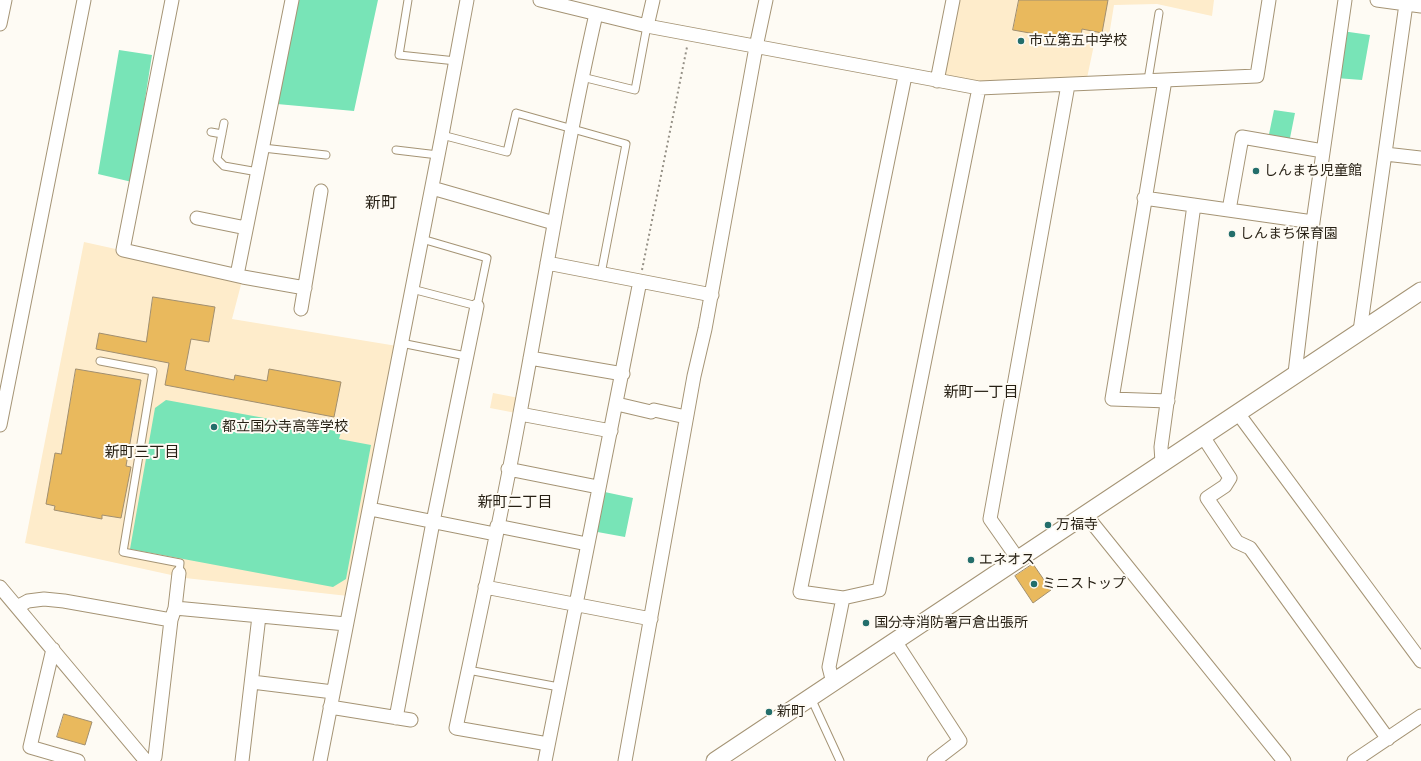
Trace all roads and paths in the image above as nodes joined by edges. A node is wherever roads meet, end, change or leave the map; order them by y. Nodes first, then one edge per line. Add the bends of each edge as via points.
1 (4, 0) edge
2 (84, 0) edge
3 (172, 0) edge
4 (292, 0) edge
5 (408, 0) edge
6 (467, 0) edge
7 (540, 0) edge
8 (653, 0) edge
9 (766, 0) edge
10 (952, 0) edge
11 (1270, 0) edge
12 (1345, 0) edge
13 (1377, 0) edge
14 (1406, 4) junction
15 (1421, 6) edge
16 (1159, 13) dead end
17 (596, 14) junction
18 (0, 24) edge
19 (647, 26) junction
20 (690, 35) junction
21 (756, 47) junction
22 (456, 61) junction
23 (906, 76) junction
24 (582, 77) junction
25 (1148, 80) junction
26 (1165, 80) junction
27 (937, 81) junction
28 (1068, 84) junction
29 (979, 88) junction
30 (224, 123) dead end
31 (572, 129) junction
32 (211, 132) dead end
33 (222, 134) junction
34 (442, 135) junction
35 (263, 148) junction
36 (396, 150) dead end
37 (1323, 151) junction
38 (1385, 154) junction
39 (326, 155) dead end
40 (438, 155) junction
41 (1421, 158) edge
42 (258, 172) junction
43 (432, 188) junction
44 (321, 191) dead end
45 (1144, 198) junction
46 (1194, 205) junction
47 (1230, 210) junction
48 (197, 218) dead end
49 (1313, 222) junction
50 (554, 223) junction
51 (246, 228) junction
52 (422, 239) junction
53 (547, 263) junction
54 (601, 274) junction
55 (237, 275) junction
56 (640, 281) junction
57 (305, 288) junction
58 (412, 288) junction
59 (1421, 290) edge
60 (712, 295) junction
61 (477, 306) junction
62 (301, 309) dead end
63 (1360, 331) junction
64 (402, 343) junction
65 (466, 356) junction
66 (530, 358) junction
67 (100, 361) dead end
68 (1296, 373) junction
69 (623, 374) junction
70 (1168, 401) junction
71 (616, 404) junction
72 (1236, 412) junction
73 (520, 414) junction
74 (686, 417) junction
75 (0, 425) edge
76 (611, 431) junction
77 (1202, 435) junction
78 (1162, 462) junction
79 (508, 469) junction
80 (598, 487) junction
81 (370, 509) junction
82 (1085, 514) junction
83 (433, 522) junction
84 (496, 530) junction
85 (587, 544) junction
86 (1018, 559) junction
87 (179, 573) joint
88 (0, 587) edge
89 (485, 587) junction
90 (843, 598) junction
91 (575, 605) junction
92 (17, 607) junction
93 (173, 614) junction
94 (259, 616) junction
95 (651, 619) junction
96 (346, 624) junction
97 (895, 641) junction
98 (53, 649) junction
99 (1421, 661) edge
100 (468, 670) junction
101 (252, 682) junction
102 (833, 683) junction
103 (559, 687) junction
104 (333, 692) junction
105 (811, 698) junction
106 (330, 707) junction
107 (1421, 716) edge
108 (396, 718) junction
109 (411, 720) dead end
110 (1388, 739) junction
111 (548, 744) junction
112 (78, 761) edge
113 (146, 761) edge
114 (152, 761) edge
115 (242, 761) edge
116 (320, 761) edge
117 (545, 761) edge
118 (625, 761) edge
119 (715, 761) edge
120 (840, 761) edge
121 (934, 761) edge
122 (1284, 761) edge
123 (1354, 761) edge

1 - 18 street
2 - 75 street
3 - 55 street via 123,250
4 - 35 street
5 - 22 lane via 399,55
6 - 22 street
7 - 17 street
8 - 19 street
9 - 21 street
10 - 27 street
11 - 26 street via 1257,76
12 - 37 street
13 - 14 street
14 - 15 street
14 - 38 street
16 - 25 lane
17 - 19 street
17 - 24 street
19 - 20 street
19 - 24 lane via 635,90
20 - 21 street
20 - 56 path
21 - 23 street
21 - 60 street
22 - 34 street
23 - 27 street
23 - 90 street via 800,592
24 - 31 street
25 - 26 street
25 - 28 street
26 - 45 street
27 - 29 street
28 - 29 street
28 - 86 street via 990,518
29 - 90 street via 879,590
30 - 33 lane
31 - 34 lane via 516,113 507,152
31 - 50 street
31 - 54 lane via 626,144
32 - 33 lane
33 - 42 lane via 217,159 224,166
34 - 40 street
35 - 39 lane
35 - 42 street
36 - 40 lane
37 - 47 street via 1242,137
37 - 49 street
38 - 41 street
38 - 63 street
40 - 43 street
42 - 51 street
43 - 50 street
43 - 52 street
44 - 57 street
45 - 46 street
45 - 70 street via 1112,399
46 - 47 street
46 - 70 street
47 - 49 street
48 - 51 street
49 - 68 street
50 - 53 street
51 - 55 street
52 - 58 street
52 - 61 lane via 486,258
53 - 54 street
53 - 66 street
54 - 56 street
55 - 57 street
56 - 60 street
56 - 69 street
57 - 62 street
58 - 61 lane
58 - 64 street
59 - 63 street
60 - 74 street
61 - 65 street
63 - 68 street
64 - 65 lane
64 - 81 street
65 - 83 street
66 - 69 street
66 - 73 street
67 - 87 lane via 153,371 123,552 180,563
68 - 72 street
69 - 71 street
70 - 78 street via 1161,447
71 - 74 street
71 - 76 street
72 - 77 street
72 - 99 street
73 - 76 street
73 - 79 street
74 - 95 street
76 - 80 street
77 - 78 street
77 - 110 street via 1230,478 1225,486 1207,498 1237,542 1250,548
78 - 82 street
79 - 80 street
79 - 84 street
80 - 85 street
81 - 83 street
81 - 96 street
82 - 86 street
82 - 122 street
83 - 84 street
83 - 108 street
84 - 85 street
84 - 89 street
85 - 91 street
86 - 97 street
87 - 93 street
88 - 92 street
89 - 91 street
89 - 100 street
90 - 102 street via 829,667
91 - 95 street
91 - 103 street
92 - 93 street via 28,601 44,600
92 - 98 street
93 - 94 street
93 - 114 street via 155,757
94 - 96 street
94 - 101 street
95 - 118 street
96 - 104 street
97 - 102 street
97 - 121 street via 960,741
98 - 112 street via 30,747
98 - 113 street
100 - 103 lane
100 - 111 street via 456,728
101 - 104 street
101 - 115 street
102 - 105 street
103 - 111 street
104 - 106 street
105 - 119 street
105 - 120 lane
106 - 108 street
106 - 116 street
107 - 110 street
108 - 109 street
110 - 123 street
111 - 117 street

